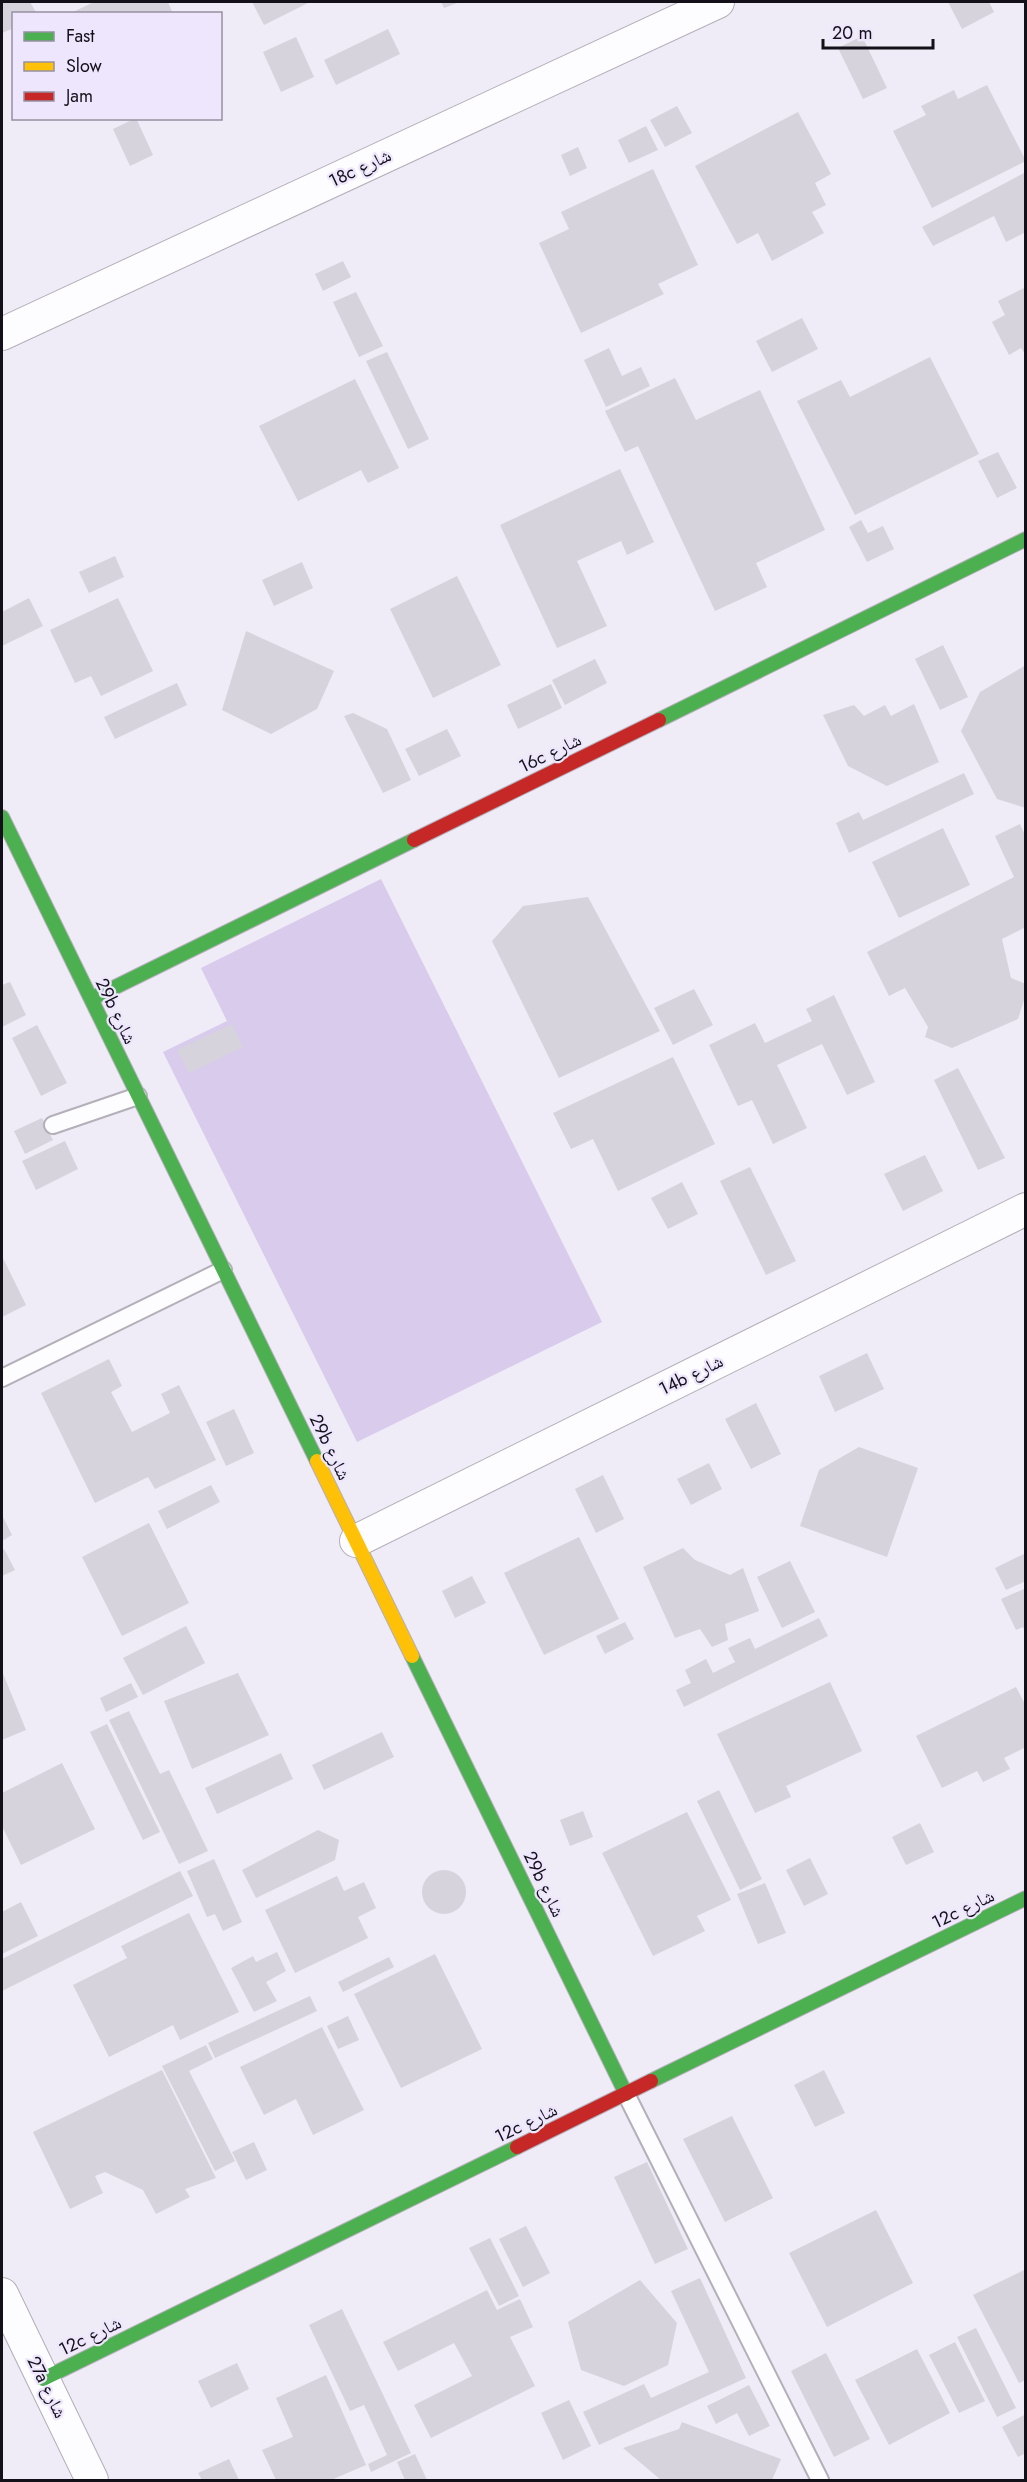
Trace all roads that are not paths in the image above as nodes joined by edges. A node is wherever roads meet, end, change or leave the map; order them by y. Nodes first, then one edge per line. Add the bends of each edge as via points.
1 (718, 2) edge
2 (2, 334) edge
3 (1026, 539) edge
4 (2, 817) edge
5 (91, 999) junction
6 (138, 1096) junction
7 (53, 1125) dead end
8 (1026, 1209) edge
9 (223, 1270) junction
10 (2, 1378) edge
11 (356, 1541) junction
12 (1026, 1898) edge
13 (626, 2094) junction
14 (2, 2294) edge
15 (43, 2379) junction
16 (92, 2481) edge
17 (820, 2481) edge

1 - 2 street, 18c شارع
3 - 5 street, 16c شارع
4 - 5 street, 29b شارع
5 - 6 street, 29b شارع
6 - 7 lane
6 - 9 street, 29b شارع
8 - 11 street, 14b شارع
9 - 10 lane
9 - 11 street, 29b شارع
11 - 13 street, 29b شارع
12 - 13 street, 12c شارع
13 - 15 street, 12c شارع
13 - 17 lane
14 - 15 street, 27a شارع
15 - 16 street, 27a شارع

